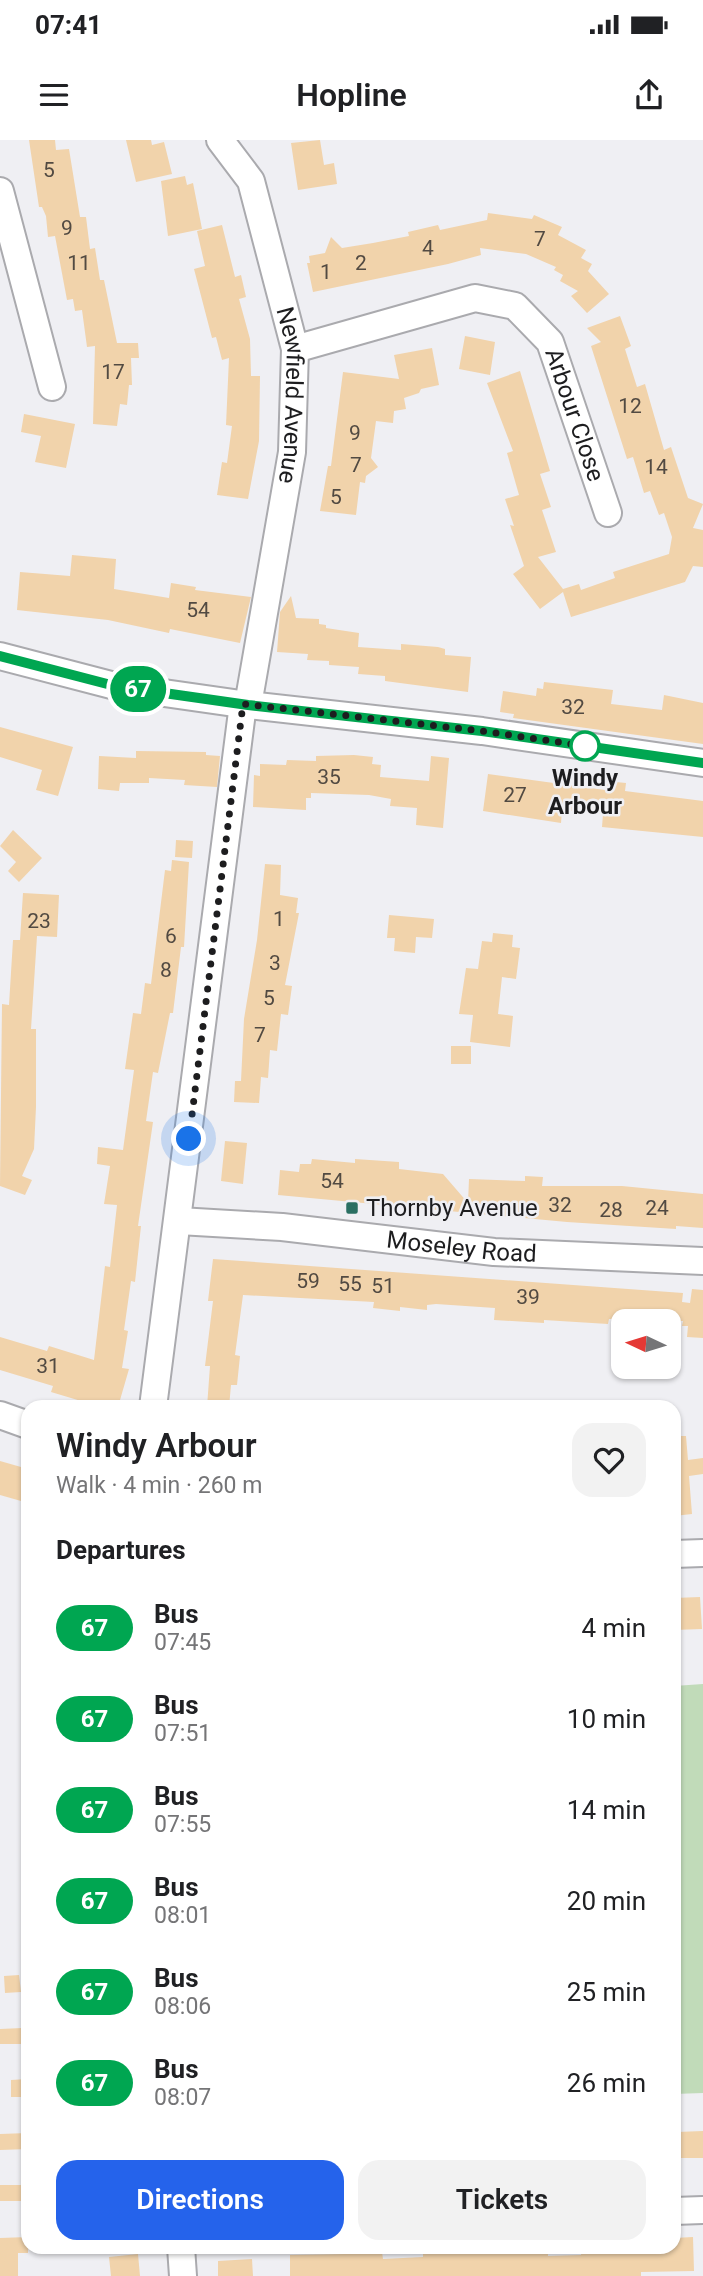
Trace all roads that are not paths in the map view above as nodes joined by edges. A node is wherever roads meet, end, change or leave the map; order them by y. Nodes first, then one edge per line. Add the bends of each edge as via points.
1 (220, 140) edge
2 (0, 191) edge
3 (295, 349) junction
4 (52, 387) dead end
5 (608, 513) dead end
6 (0, 656) edge
7 (245, 705) junction
8 (703, 763) edge
9 (178, 1221) junction
10 (703, 1261) edge
11 (154, 1400) edge
12 (0, 1415) edge
13 (21, 1422) edge
14 (703, 1553) edge
15 (681, 1554) edge
16 (703, 2210) edge
17 (681, 2211) edge
18 (181, 2254) edge
19 (183, 2276) edge

1 - 3 street, Newfield Avenue via 251,181
2 - 4 street
3 - 5 street, Arbour Close via 475,298 515,306 550,342
3 - 7 street, Newfield Avenue via 292,452
6 - 7 street via 115,686
7 - 8 street via 482,731
7 - 9 street
9 - 10 street, Moseley Road via 282,1227 494,1252
9 - 11 street
12 - 13 street
14 - 15 street
16 - 17 street
18 - 19 street

